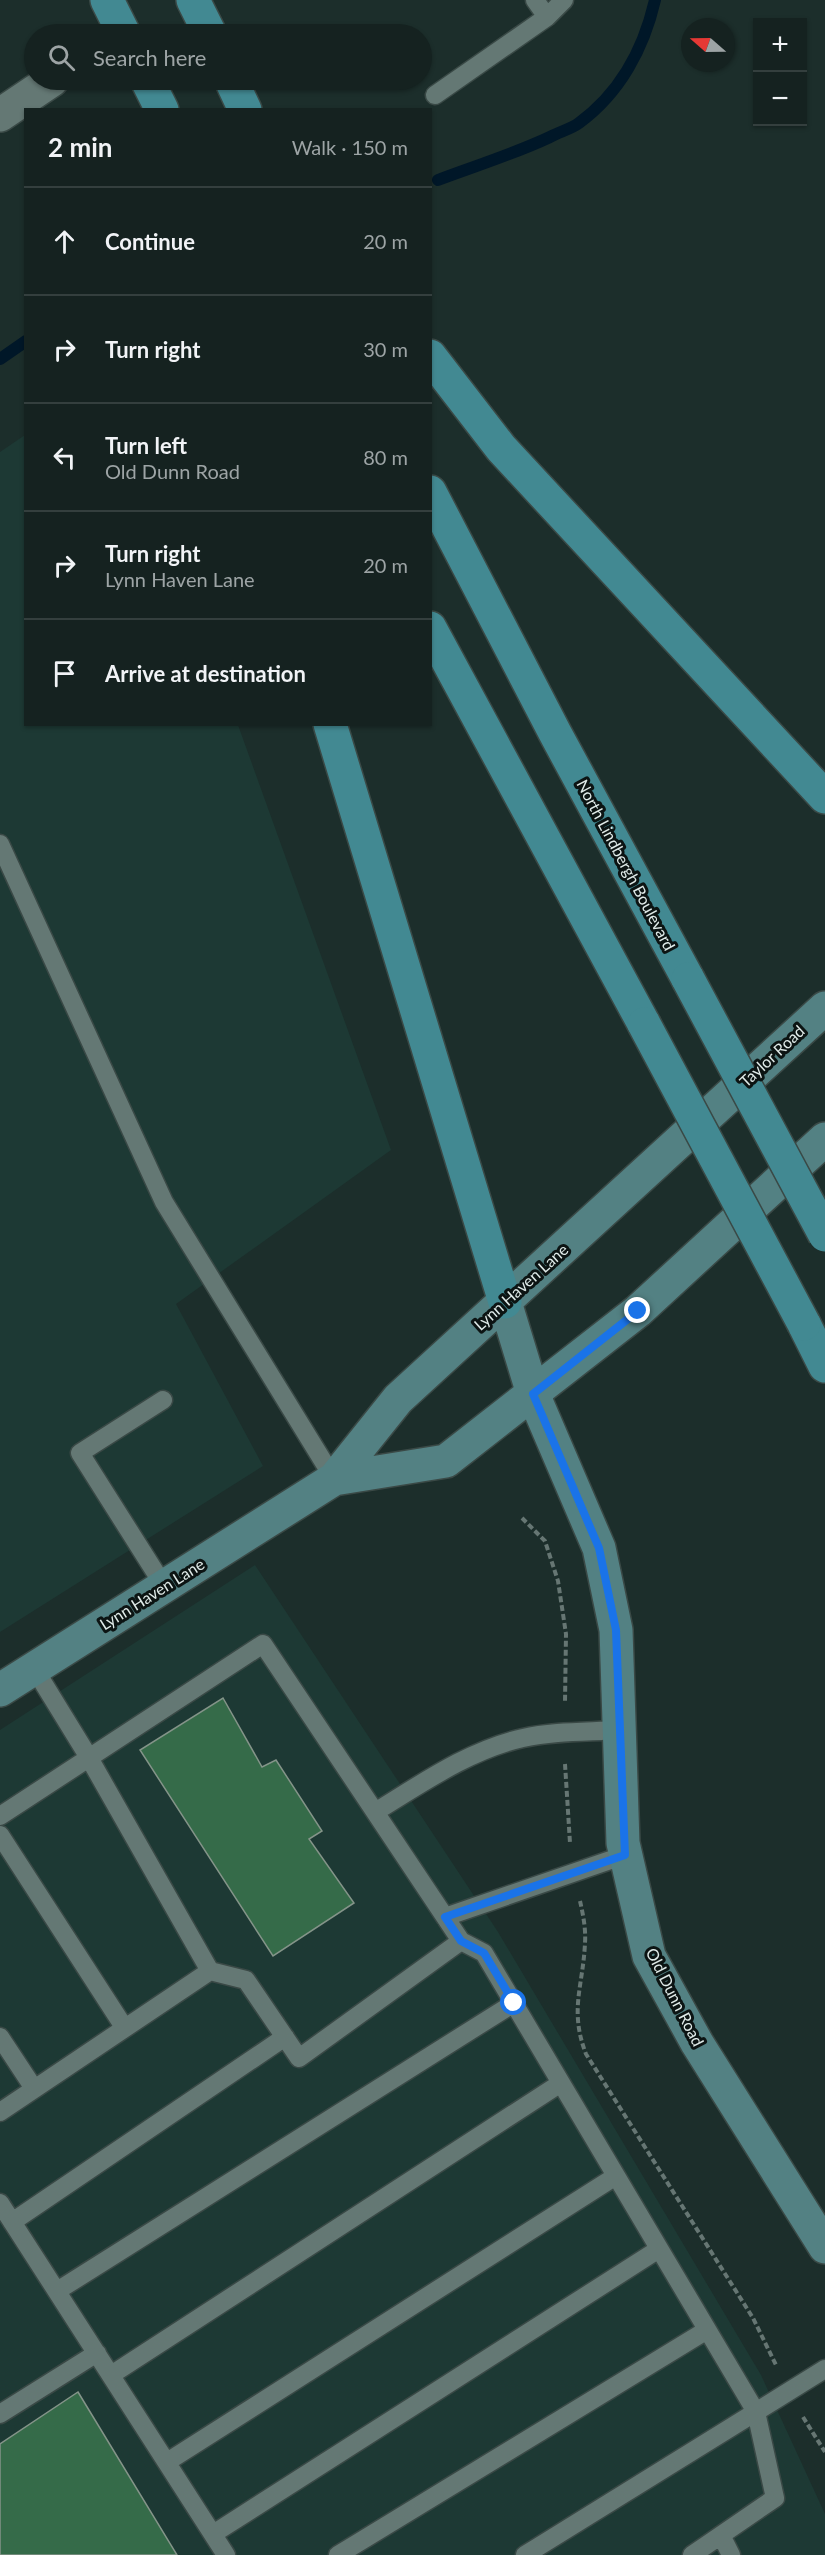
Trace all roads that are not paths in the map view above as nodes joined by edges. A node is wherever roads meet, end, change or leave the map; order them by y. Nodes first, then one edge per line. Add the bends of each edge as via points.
1 (107, 0) edge
2 (194, 0) edge
3 (535, 0) edge
4 (564, 0) edge
5 (548, 17) junction
6 (117, 24) edge
7 (205, 24) edge
8 (37, 90) edge
9 (139, 90) edge
10 (152, 90) edge
11 (236, 90) edge
12 (435, 95) dead end
13 (143, 108) edge
14 (161, 108) edge
15 (244, 108) edge
16 (0, 115) edge
17 (432, 359) edge
18 (432, 496) edge
19 (432, 632) edge
20 (331, 726) edge
21 (825, 797) edge
22 (0, 844) edge
23 (825, 1008) edge
24 (719, 1105) joint
25 (825, 1139) edge
26 (825, 1235) edge
27 (505, 1302) junction
28 (825, 1366) edge
29 (533, 1394) junction
30 (163, 1400) dead end
31 (334, 1479) junction
32 (164, 1586) junction
33 (34, 1668) junction
34 (0, 1690) edge
35 (619, 1730) junction
36 (88, 1756) junction
37 (375, 1812) junction
38 (0, 1816) edge
39 (0, 1835) edge
40 (625, 1855) junction
41 (445, 1917) junction
42 (461, 1941) junction
43 (210, 1971) junction
44 (514, 2003) junction
45 (124, 2028) junction
46 (0, 2037) edge
47 (285, 2037) junction
48 (561, 2083) junction
49 (33, 2087) junction
50 (0, 2112) edge
51 (616, 2176) junction
52 (0, 2203) edge
53 (12, 2222) junction
54 (825, 2247) edge
55 (659, 2249) junction
56 (57, 2291) junction
57 (707, 2330) junction
58 (97, 2353) junction
59 (825, 2369) edge
60 (111, 2375) junction
61 (756, 2412) junction
62 (0, 2414) edge
63 (167, 2462) junction
64 (213, 2534) junction
65 (721, 2535) junction
66 (226, 2555) edge
67 (338, 2555) edge
68 (525, 2555) edge
69 (692, 2555) edge
70 (731, 2555) edge

1 - 6 main road
2 - 7 main road
3 - 5 lane
4 - 5 lane
5 - 12 lane
8 - 16 street
9 - 13 main road
10 - 14 main road
11 - 15 main road
17 - 21 main road via 501,448
18 - 26 main road, North Lindbergh Boulevard, bridge
19 - 28 main road, bridge
20 - 27 main road
22 - 31 lane via 164,1202
23 - 24 street, Taylor Road
24 - 27 street, Lynn Haven Lane
25 - 29 street, Lynn Haven Lane via 638,1311
27 - 29 street, Old Dunn Road
27 - 31 street, Lynn Haven Lane via 398,1399
29 - 31 street, Lynn Haven Lane via 446,1461
29 - 35 street, Old Dunn Road via 599,1548 616,1630
30 - 32 lane via 80,1453
31 - 32 street, Lynn Haven Lane
32 - 33 street, Lynn Haven Lane
33 - 34 street, Lynn Haven Lane
33 - 36 lane
35 - 37 lane via 522,1738 444,1771
35 - 40 street, Old Dunn Road
36 - 37 lane via 263,1644
36 - 38 lane
36 - 43 lane
37 - 41 lane
39 - 45 lane
40 - 41 lane
40 - 54 street, Old Dunn Road via 650,1956 698,2043
41 - 42 lane
42 - 44 lane via 484,1953
42 - 47 lane via 298,2058
43 - 45 lane
43 - 47 lane via 246,1980
44 - 48 lane
44 - 56 lane
45 - 49 lane
46 - 49 lane
47 - 53 lane
48 - 51 lane
48 - 60 lane
49 - 50 lane
51 - 55 lane
51 - 63 lane
52 - 53 lane
53 - 56 lane
55 - 57 lane
55 - 64 lane
56 - 58 lane
57 - 61 lane
57 - 67 lane
58 - 60 lane
58 - 62 lane
59 - 61 lane
60 - 63 lane
61 - 65 lane via 775,2498
61 - 68 lane
63 - 64 lane
64 - 66 lane
65 - 69 lane
65 - 70 lane

